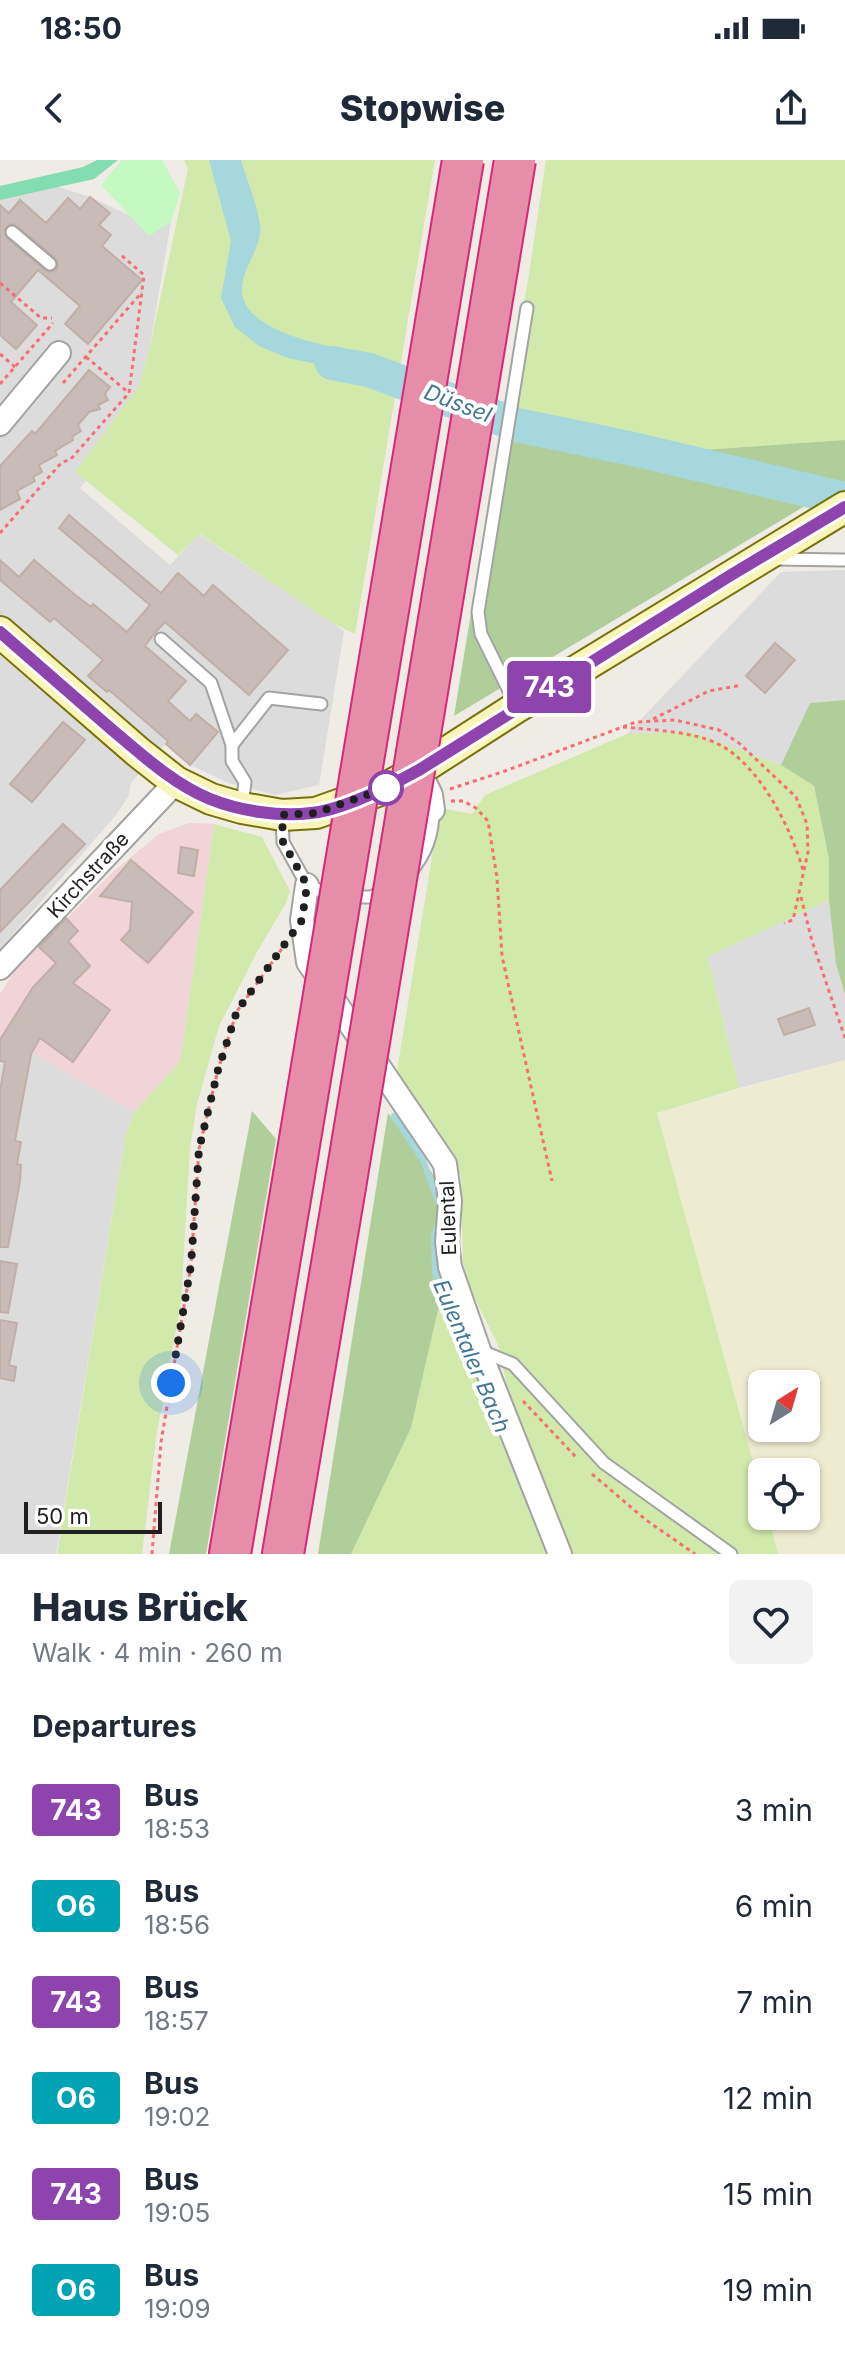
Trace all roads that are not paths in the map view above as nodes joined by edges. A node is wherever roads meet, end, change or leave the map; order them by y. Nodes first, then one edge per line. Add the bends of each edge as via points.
1 (463, 160) edge
2 (515, 160) edge
3 (12, 232) dead end
4 (50, 264) dead end
5 (527, 308) dead end
6 (59, 353) dead end
7 (0, 424) edge
8 (833, 514) edge
9 (758, 558) junction
10 (845, 560) edge
11 (0, 632) edge
12 (161, 639) dead end
13 (321, 704) dead end
14 (517, 707) junction
15 (232, 745) junction
16 (176, 782) junction
17 (429, 794) junction
18 (242, 808) junction
19 (282, 815) junction
20 (307, 885) junction
21 (0, 968) edge
22 (479, 1350) junction
23 (230, 1554) edge
24 (283, 1554) edge
25 (560, 1554) edge
26 (731, 1554) edge

1 - 23 highway, bridge
2 - 24 highway, bridge
3 - 4 lane
5 - 14 lane via 478,612 481,634
6 - 7 street
8 - 9 main road
9 - 10 lane
9 - 14 main road
11 - 16 main road
12 - 15 lane via 211,683
13 - 15 lane via 269,698
14 - 17 main road
15 - 18 lane via 232,761 245,782
16 - 18 main road
16 - 21 street, Kirchstraße
17 - 19 main road via 386,788 316,813
17 - 20 lane via 433,834 404,880 371,897 334,897
18 - 19 main road
19 - 20 lane via 283,842
20 - 22 street, Eulental via 302,920 308,962 445,1164 450,1267
22 - 25 street, Eulental
22 - 26 lane via 513,1364 604,1463

